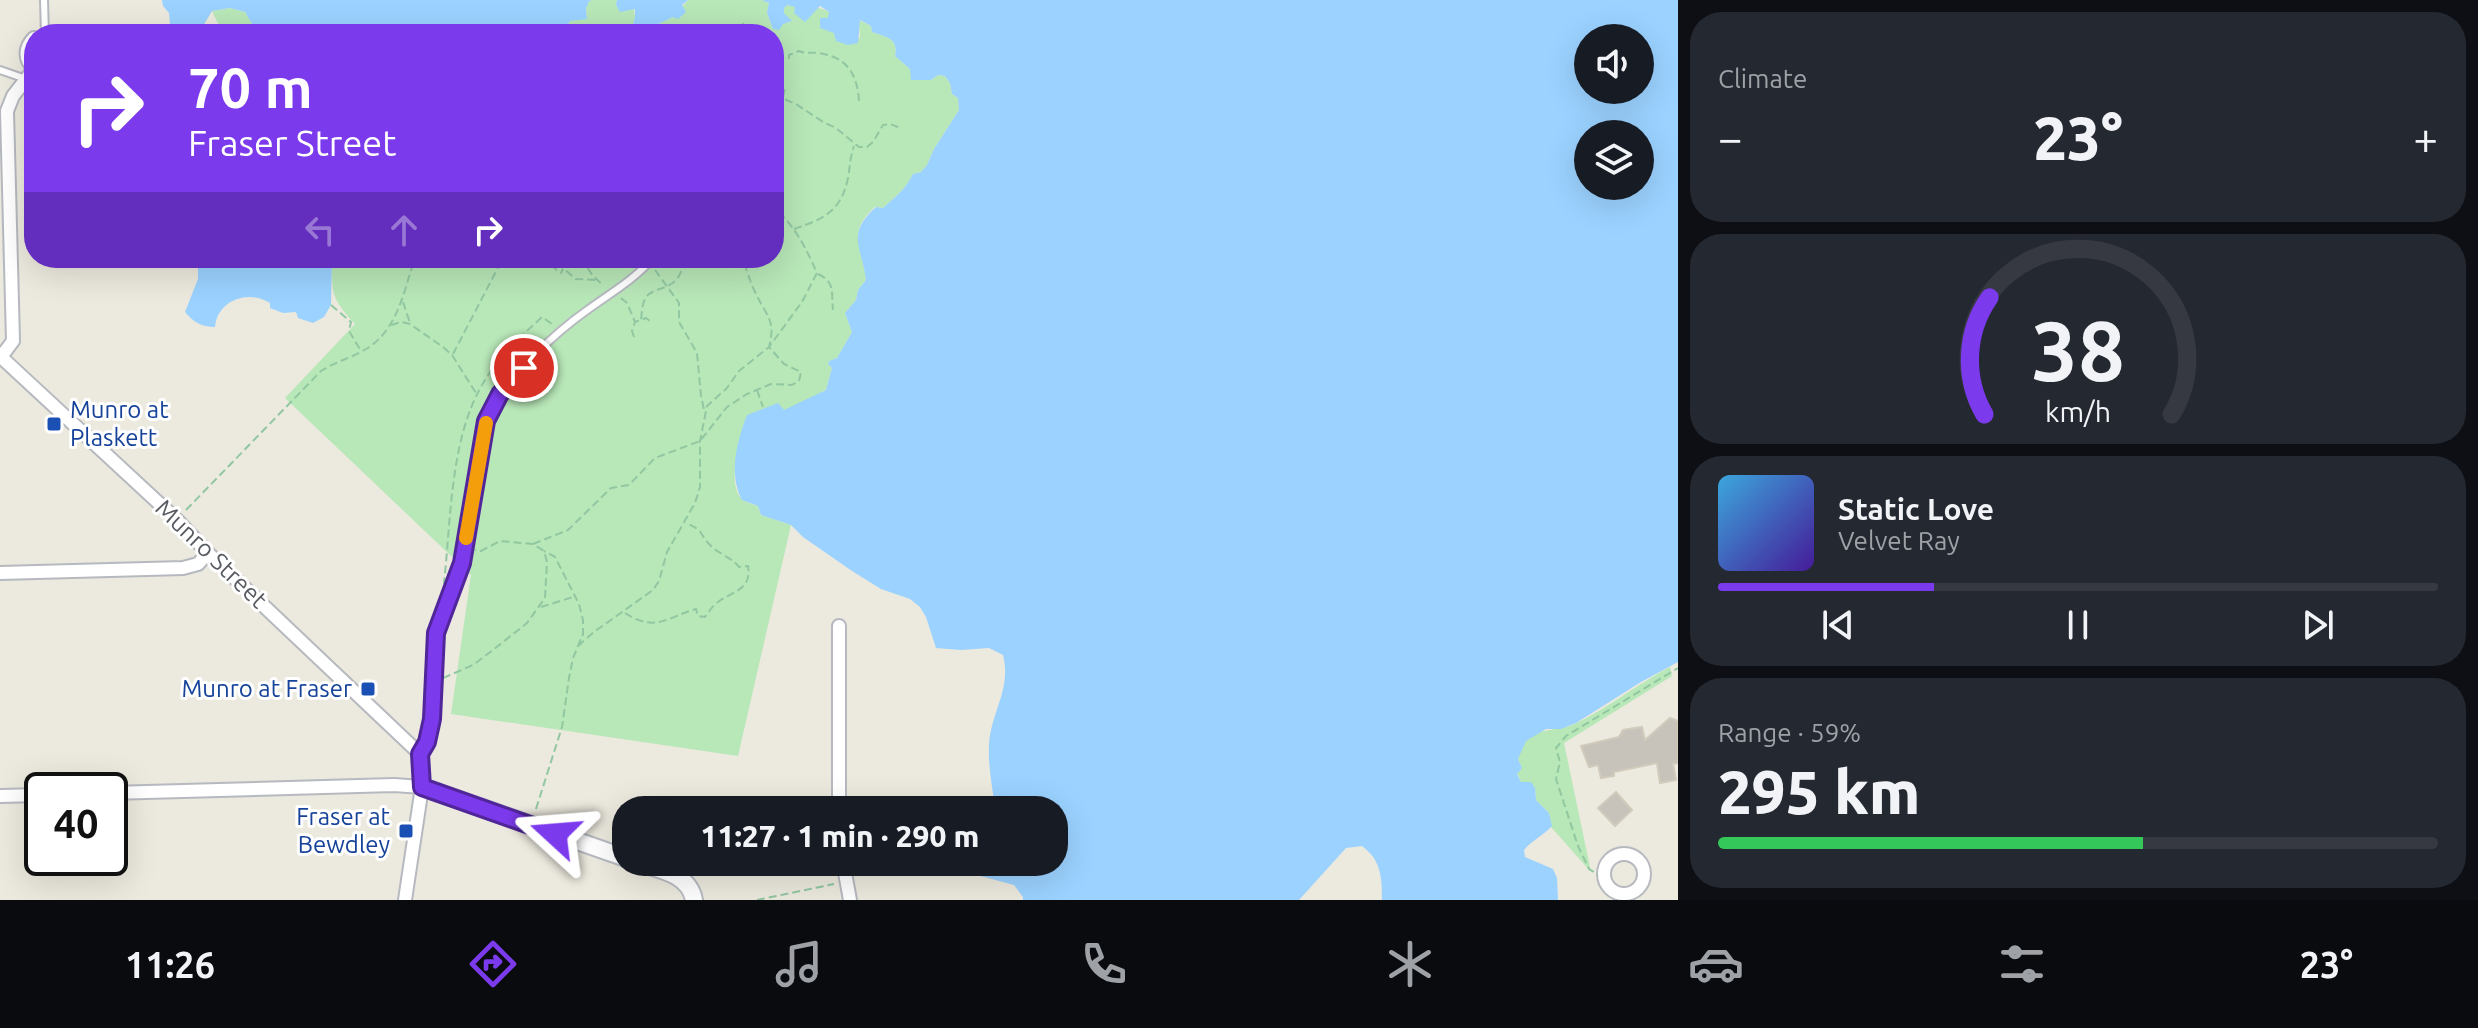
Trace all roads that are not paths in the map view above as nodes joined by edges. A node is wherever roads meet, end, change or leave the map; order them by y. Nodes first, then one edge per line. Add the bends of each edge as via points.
1 (44, 0) edge
2 (45, 24) edge
3 (0, 70) edge
4 (24, 72) edge
5 (24, 81) edge
6 (641, 268) edge
7 (0, 356) edge
8 (208, 553) junction
9 (0, 573) edge
10 (839, 626) dead end
11 (420, 754) junction
12 (422, 787) junction
13 (128, 792) edge
14 (24, 795) edge
15 (0, 796) edge
16 (839, 796) edge
17 (612, 853) edge
18 (677, 876) edge
19 (845, 876) edge
20 (692, 894) edge
21 (1611, 896) edge
22 (405, 900) edge
23 (850, 900) edge

1 - 2 lane
3 - 4 lane
5 - 7 street via 7,111 13,341
6 - 11 lane via 560,331 493,405 479,455 465,547 436,633 430,731
7 - 8 street, Munro Street
8 - 9 street via 198,564 183,568
8 - 11 street, Munro Street
10 - 16 street
11 - 12 street
12 - 13 street
12 - 17 street
12 - 22 street
14 - 15 street
18 - 20 street
19 - 23 street
21 - 21 street via 1638,889 1643,880 1642,865 1630,855 1619,854 1607,863 1604,878

